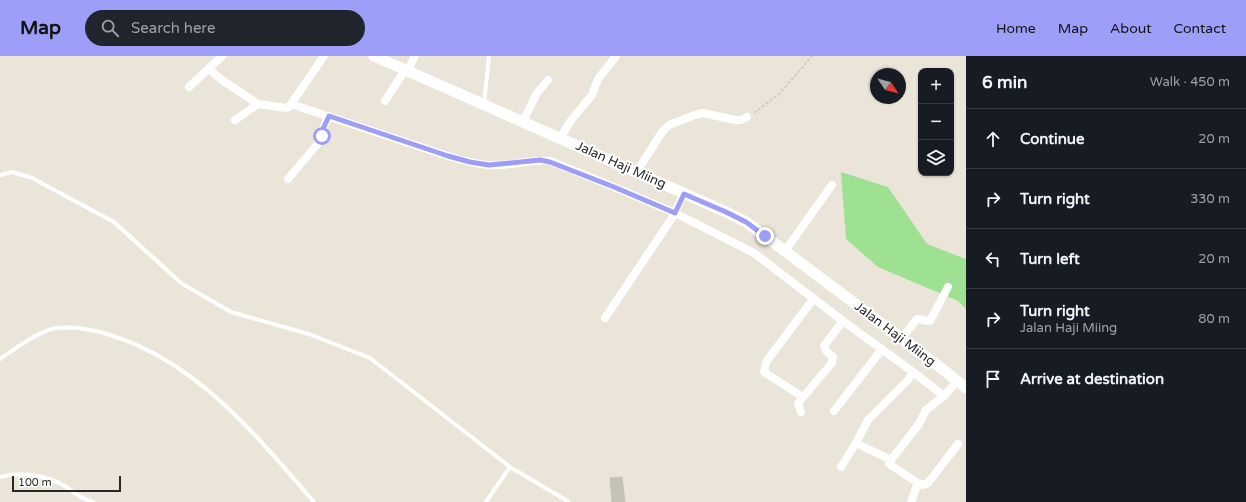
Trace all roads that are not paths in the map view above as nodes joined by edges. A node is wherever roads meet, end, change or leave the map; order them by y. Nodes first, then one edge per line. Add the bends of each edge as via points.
1 (324, 56) edge
2 (374, 56) edge
3 (415, 56) edge
4 (489, 56) edge
5 (616, 56) edge
6 (220, 57) edge
7 (209, 69) junction
8 (406, 71) junction
9 (548, 80) dead end
10 (189, 87) dead end
11 (385, 101) dead end
12 (258, 104) junction
13 (291, 104) junction
14 (484, 104) junction
15 (329, 116) junction
16 (747, 117) road end
17 (235, 120) dead end
18 (523, 121) junction
19 (560, 138) junction
20 (636, 173) junction
21 (0, 175) edge
22 (288, 179) dead end
23 (832, 185) dead end
24 (684, 194) junction
25 (675, 213) junction
26 (785, 251) junction
27 (948, 287) dead end
28 (814, 298) junction
29 (605, 318) dead end
30 (843, 321) junction
31 (901, 339) junction
32 (882, 349) junction
33 (0, 359) edge
34 (913, 372) junction
35 (962, 385) edge
36 (944, 396) junction
37 (802, 397) junction
38 (834, 411) dead end
39 (801, 412) dead end
40 (856, 443) junction
41 (958, 444) dead end
42 (890, 462) junction
43 (510, 467) junction
44 (841, 467) dead end
45 (0, 477) edge
46 (918, 483) junction
47 (93, 502) edge
48 (314, 502) edge
49 (486, 502) edge
50 (569, 502) edge
51 (911, 502) edge

1 - 13 street
2 - 8 main road, Jalan Haji Miing
3 - 8 street
4 - 14 lane
5 - 19 street via 598,78 592,95
6 - 7 street
7 - 10 street
7 - 12 street
8 - 11 street
8 - 14 main road, Jalan Haji Miing
9 - 18 street
12 - 13 street via 286,108
12 - 17 street
13 - 15 street
14 - 18 main road, Jalan Haji Miing
15 - 22 street via 320,141
15 - 25 street via 470,162 489,165 540,160 550,162
16 - 20 street via 735,120 704,113 694,114 669,125
18 - 19 main road, Jalan Haji Miing
19 - 20 main road, Jalan Haji Miing
20 - 24 main road, Jalan Haji Miing
21 - 43 lane via 12,172 32,178 114,222 181,283 231,312 309,334 370,358
23 - 26 street
24 - 25 street
24 - 26 main road, Jalan Haji Miing via 741,219
25 - 28 street via 754,253
25 - 29 street
26 - 31 main road, Jalan Haji Miing
27 - 31 street via 930,321 917,319
28 - 30 street
28 - 37 street via 766,362 764,372
30 - 32 street
30 - 37 street via 824,346 833,357 832,363
31 - 35 main road, Jalan Haji Miing
32 - 34 street
32 - 38 street
33 - 48 lane via 30,339 54,328 74,327 118,337 153,352 177,366 214,395 271,452
34 - 36 street
34 - 40 street via 868,420
35 - 36 street
36 - 42 street via 926,410
37 - 39 street via 798,402
40 - 42 street
40 - 44 street
41 - 46 street via 928,483
42 - 46 street
43 - 49 lane
43 - 50 lane
45 - 47 lane via 32,475 49,478
46 - 51 street

